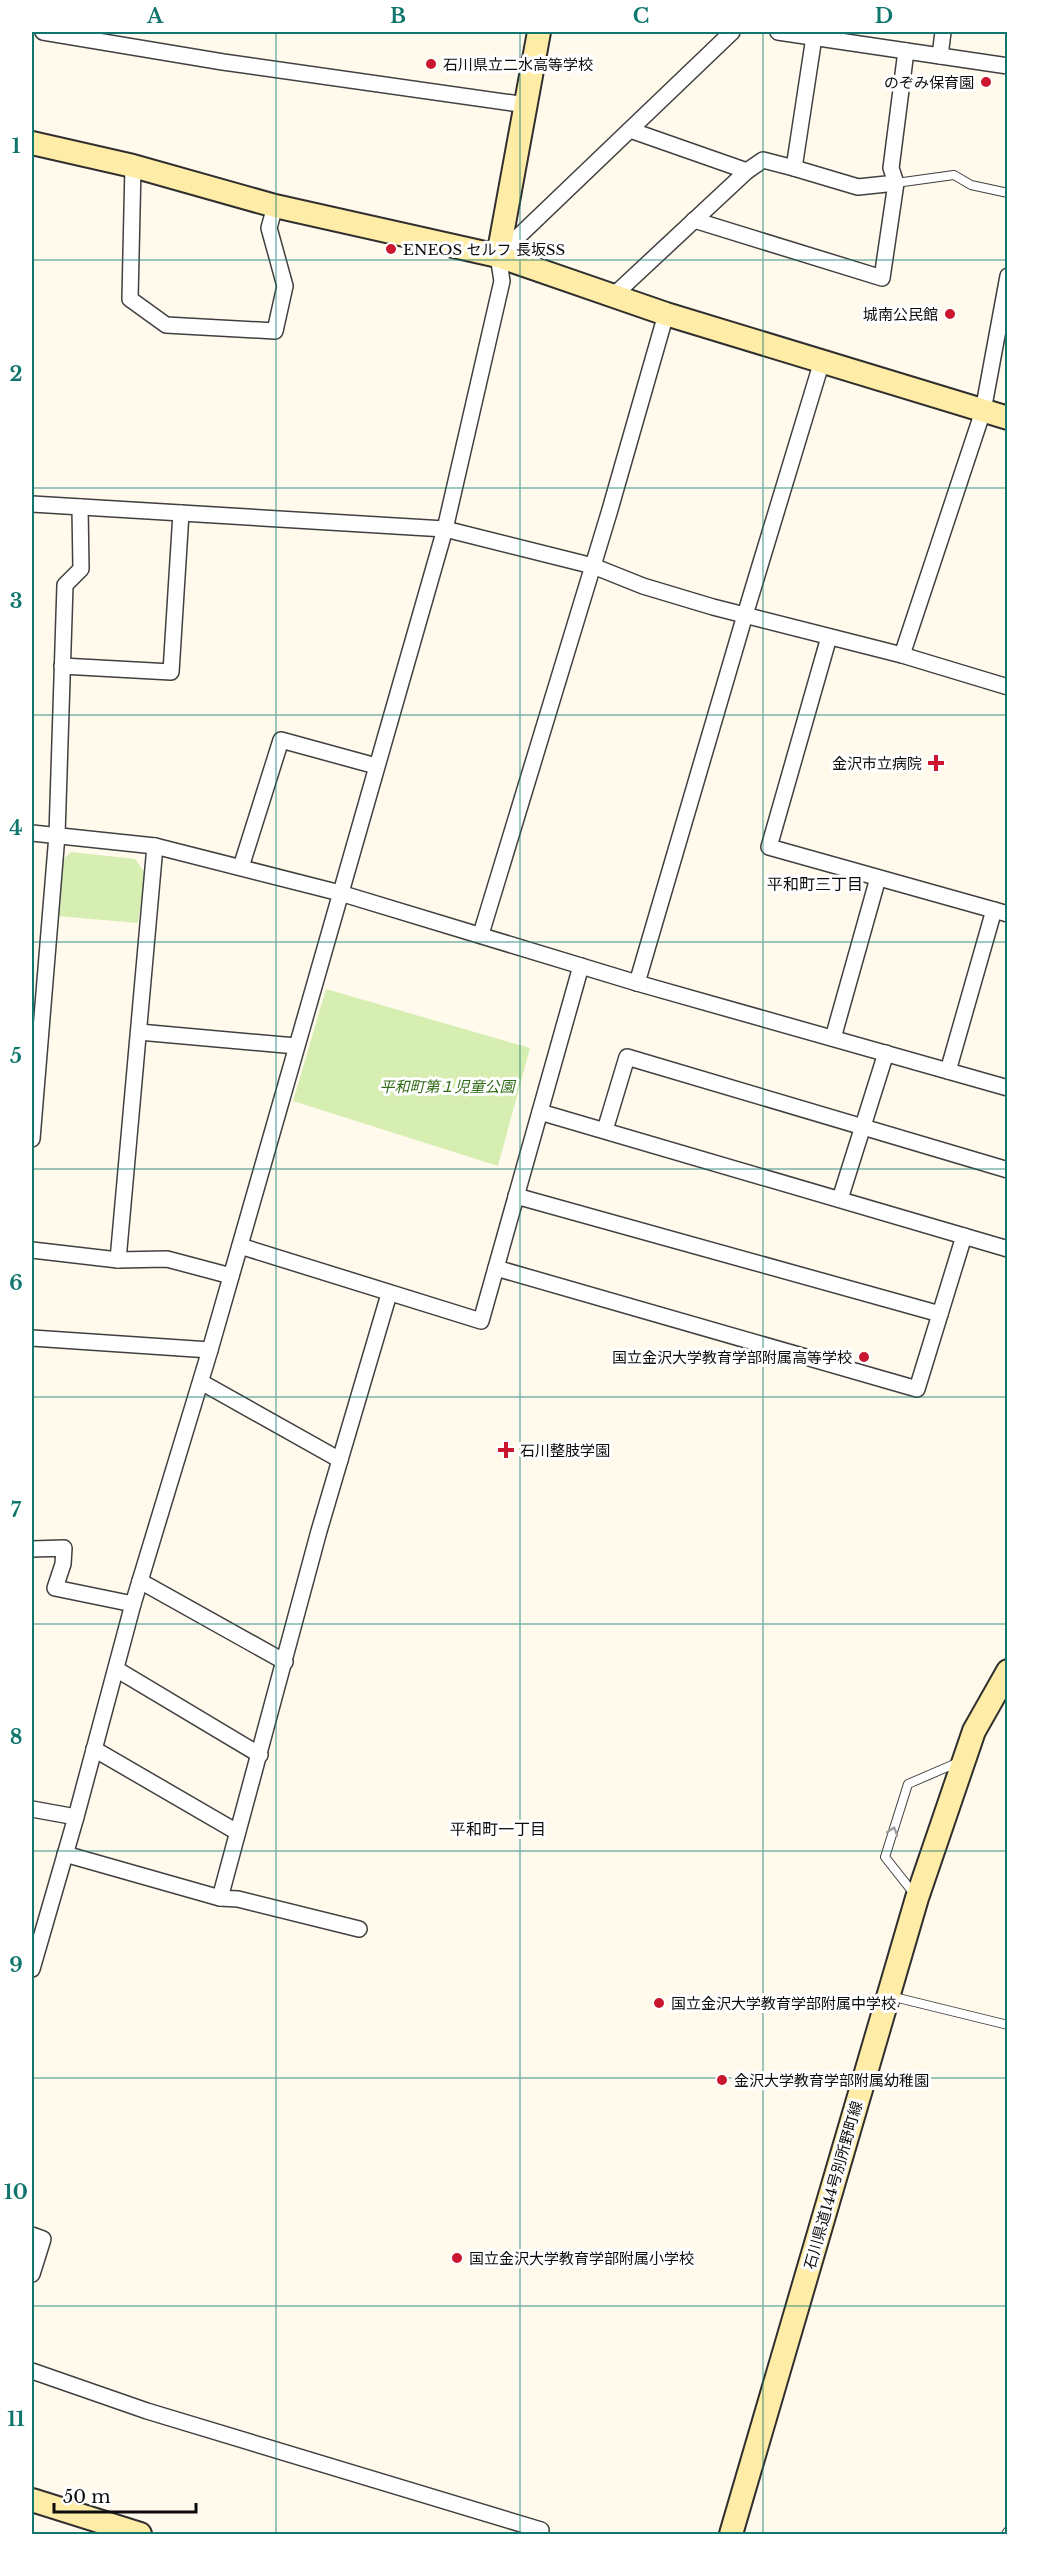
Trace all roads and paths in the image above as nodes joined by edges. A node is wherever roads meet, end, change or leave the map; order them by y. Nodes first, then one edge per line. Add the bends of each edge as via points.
1 (43, 32) edge
2 (538, 32) edge
3 (732, 32) edge
4 (778, 32) edge
5 (943, 32) edge
6 (845, 36) edge
7 (814, 37) junction
8 (906, 51) junction
9 (940, 56) junction
10 (1008, 66) edge
11 (526, 105) junction
12 (630, 130) junction
13 (32, 143) edge
14 (133, 166) junction
15 (794, 168) junction
16 (747, 171) junction
17 (896, 183) junction
18 (1008, 193) edge
19 (275, 207) junction
20 (694, 220) junction
21 (498, 256) junction
22 (1007, 274) edge
23 (613, 296) junction
24 (666, 314) junction
25 (822, 361) junction
26 (983, 411) junction
27 (1008, 418) edge
28 (32, 504) edge
29 (80, 507) junction
30 (181, 513) junction
31 (445, 529) junction
32 (593, 566) junction
33 (745, 615) junction
34 (829, 637) junction
35 (902, 655) junction
36 (62, 666) junction
37 (1008, 687) edge
38 (376, 766) junction
39 (32, 833) edge
40 (57, 835) junction
41 (155, 846) junction
42 (241, 867) junction
43 (878, 878) junction
44 (340, 893) junction
45 (1001, 912) edge
46 (481, 934) junction
47 (581, 966) junction
48 (637, 983) junction
49 (139, 1032) junction
50 (833, 1038) junction
51 (296, 1046) junction
52 (886, 1053) junction
53 (948, 1071) junction
54 (1008, 1088) edge
55 (540, 1112) junction
56 (862, 1128) junction
57 (605, 1130) junction
58 (32, 1139) edge
59 (1008, 1170) edge
60 (516, 1196) junction
61 (840, 1199) junction
62 (964, 1236) junction
63 (240, 1246) junction
64 (1008, 1249) edge
65 (32, 1250) edge
66 (118, 1260) junction
67 (496, 1268) junction
68 (231, 1276) junction
69 (389, 1294) junction
70 (940, 1314) junction
71 (32, 1338) edge
72 (210, 1350) junction
73 (201, 1382) junction
74 (340, 1460) junction
75 (32, 1549) edge
76 (140, 1581) junction
77 (133, 1604) junction
78 (285, 1662) junction
79 (116, 1670) junction
80 (1008, 1672) edge
81 (94, 1749) junction
82 (260, 1755) junction
83 (964, 1760) junction
84 (32, 1809) edge
85 (76, 1817) junction
86 (237, 1832) junction
87 (65, 1854) junction
88 (220, 1898) junction
89 (917, 1898) junction
90 (359, 1929) dead end
91 (32, 1969) edge
92 (889, 1996) junction
93 (1008, 2025) edge
94 (32, 2235) edge
95 (32, 2274) edge
96 (32, 2371) edge
97 (32, 2500) edge
98 (103, 2529) edge
99 (140, 2535) edge
100 (539, 2535) edge
101 (730, 2535) edge

1 - 11 street
2 - 11 street
3 - 12 street
4 - 7 street
5 - 9 street
6 - 7 street
6 - 8 street
7 - 15 street
8 - 9 street
8 - 17 street via 891,168
9 - 10 street
11 - 21 street
12 - 16 street
12 - 21 street
13 - 14 street
14 - 19 street
14 - 19 street via 130,299 166,325 275,331 285,286 268,228
15 - 16 street via 763,160
15 - 17 street via 858,187
16 - 20 street
17 - 18 lane via 954,175 971,185
17 - 20 street via 882,278
19 - 21 street
20 - 23 street
21 - 23 street
21 - 31 street via 502,281
22 - 26 street
23 - 24 street
24 - 25 street
24 - 32 street
25 - 26 street
25 - 33 street
26 - 27 street
26 - 35 street
28 - 29 street
29 - 30 street
29 - 36 street via 81,569 65,585
30 - 31 street
30 - 36 street via 171,672
31 - 32 street
31 - 38 street
32 - 33 street via 643,586
32 - 46 street
33 - 34 street
33 - 48 street
34 - 35 street
34 - 43 street via 769,847
35 - 37 street
36 - 40 street
38 - 42 street via 281,740
38 - 44 street
39 - 40 street
40 - 41 street
40 - 58 street
41 - 42 street
41 - 49 street
42 - 44 street
43 - 45 street
43 - 50 street
44 - 46 street
44 - 51 street
45 - 53 street
46 - 47 street
47 - 48 street
47 - 55 street
48 - 50 street
49 - 51 street
49 - 66 street
50 - 52 street
51 - 63 street
52 - 53 street
52 - 56 street
53 - 54 street
55 - 57 street
55 - 60 street
56 - 57 street via 627,1057
56 - 59 street
56 - 61 street
57 - 61 street
60 - 67 street
60 - 70 street
61 - 62 street
62 - 64 street
62 - 70 street
63 - 68 street
63 - 69 street
65 - 66 street
66 - 68 street via 167,1259
67 - 69 street via 481,1321
67 - 70 street via 917,1389
68 - 72 street
69 - 74 street
71 - 72 street
72 - 73 street
73 - 74 street
73 - 76 street
74 - 78 street
75 - 77 street via 64,1548 55,1588
76 - 77 street
76 - 78 street
77 - 79 street
78 - 82 street
79 - 81 street
79 - 82 street
80 - 83 street, 石川県道144号別所野町線 via 974,1731
81 - 85 street
81 - 86 street
82 - 86 street
83 - 89 street, 石川県道144号別所野町線
89 -> 83 lane via 885,1857 908,1784
84 - 85 street
85 - 87 street
86 - 88 street
87 - 88 street
87 - 91 street
88 - 90 street
89 - 92 street, 石川県道144号別所野町線
92 - 93 lane
92 - 101 street, 石川県道144号別所野町線
94 - 95 street via 43,2239
96 - 100 street via 147,2411 541,2530
97 - 98 street
98 - 99 street

